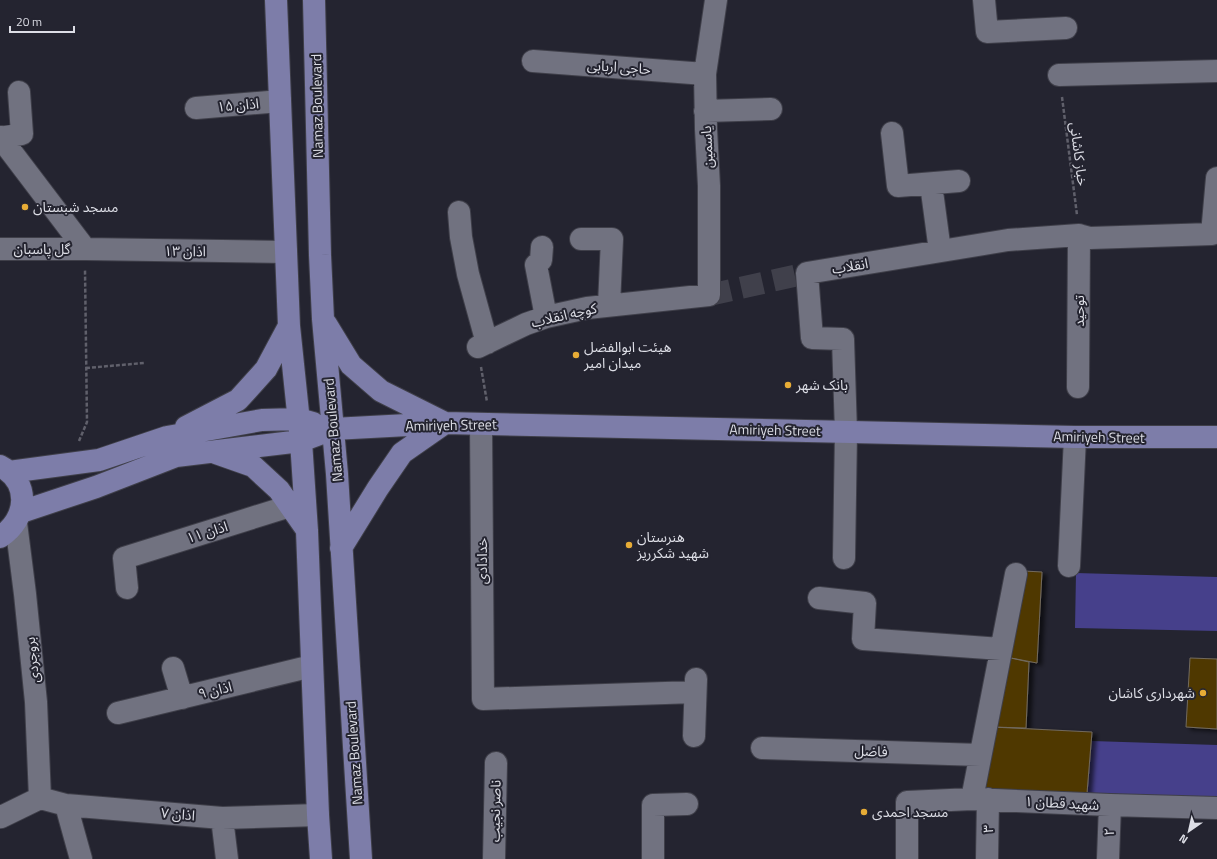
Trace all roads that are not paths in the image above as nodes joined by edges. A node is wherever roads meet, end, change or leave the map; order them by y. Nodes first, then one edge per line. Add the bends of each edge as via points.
1 (276, 0) edge
2 (314, 0) edge
3 (716, 0) edge
4 (984, 0) edge
5 (1066, 28) dead end
6 (533, 61) dead end
7 (1217, 71) edge
8 (705, 74) junction
9 (1060, 75) road end
10 (19, 92) dead end
11 (280, 101) junction
12 (196, 108) dead end
13 (771, 109) dead end
14 (705, 111) junction
15 (892, 133) dead end
16 (0, 138) edge
17 (1217, 178) edge
18 (959, 181) dead end
19 (931, 184) junction
20 (459, 212) dead end
21 (1079, 235) junction
22 (581, 239) dead end
23 (0, 249) edge
24 (85, 249) junction
25 (940, 251) junction
26 (286, 252) junction
27 (539, 256) dead end
28 (709, 296) joint
29 (609, 305) junction
30 (546, 317) junction
31 (323, 319) junction
32 (289, 326) junction
33 (1078, 387) dead end
34 (299, 419) junction
35 (446, 423) junction
36 (486, 424) junction
37 (333, 429) junction
38 (846, 432) junction
39 (167, 437) junction
40 (1075, 437) junction
41 (1217, 437) edge
42 (301, 441) junction
43 (213, 452) junction
44 (4, 469) edge
45 (290, 506) junction
46 (12, 524) edge
47 (307, 531) junction
48 (341, 548) junction
49 (844, 558) dead end
50 (1069, 566) dead end
51 (1016, 574) dead end
52 (127, 588) dead end
53 (819, 598) dead end
54 (1001, 649) junction
55 (312, 666) junction
56 (173, 668) dead end
57 (182, 698) junction
58 (118, 713) dead end
59 (694, 736) dead end
60 (762, 748) dead end
61 (980, 754) junction
62 (496, 763) dead end
63 (40, 798) junction
64 (980, 799) junction
65 (66, 804) junction
66 (687, 804) dead end
67 (1110, 805) junction
68 (1217, 808) edge
69 (318, 815) junction
70 (0, 817) edge
71 (222, 818) junction
72 (81, 859) edge
73 (227, 859) edge
74 (321, 859) edge
75 (361, 859) edge
76 (494, 859) edge
77 (653, 859) edge
78 (907, 859) edge
79 (987, 859) edge
80 (1108, 859) edge

1 - 11 main road
2 - 31 main road, Namaz Boulevard
3 - 8 street, یاسمین
4 - 5 street via 987,32
6 - 8 street, حاجی اربابی
7 - 9 street
8 - 14 street, یاسمین
10 - 16 street via 22,134
11 - 12 street, اذان ۱۵
11 - 26 main road
13 - 14 street
14 - 28 street, یاسمین via 709,186
15 - 19 street via 898,186
16 - 24 street
17 - 21 street, انقلاب via 1212,234 1090,238
18 - 19 street
19 - 25 street
20 - 30 street, کوچه انقلاب via 460,237 483,345
21 - 25 street, انقلاب via 1008,240
21 - 33 street, توحید
22 - 29 street via 612,239
23 - 24 street, گل پاسبان
24 - 26 street, اذان ۱۳
25 - 38 street, انقلاب via 807,273 812,338 844,339
26 - 32 main road
27 - 30 street
28 - 29 street, کوچه انقلاب
29 - 30 street, کوچه انقلاب
31 - 35 main road via 351,365 381,391
31 - 37 main road, Namaz Boulevard
32 - 34 main road
32 - 39 main road via 266,369 238,400
34 - 37 main road
34 - 39 main road via 262,420
34 - 42 main road
35 - 36 main road, Amiriyeh Street
35 - 37 main road, Amiriyeh Street
35 - 48 main road via 402,453
36 - 38 main road, Amiriyeh Street
36 - 59 street, خدادادی via 483,699 695,686
37 - 42 main road
37 - 48 main road, Namaz Boulevard
38 - 40 main road, Amiriyeh Street
38 - 49 street
39 - 44 main road via 99,460
40 - 41 main road, Amiriyeh Street
40 - 50 street
42 - 43 main road
42 - 47 main road
43 - 45 main road via 253,466 279,490
43 - 46 main road via 176,456 96,487
44 - 46 main road via 16,480 21,490 22,502
45 - 47 main road
45 - 52 street, اذان ۱۱ via 124,558
46 - 63 street, بروجردی via 25,594 36,702
47 - 55 main road
48 - 75 main road, Namaz Boulevard
51 - 54 street, ۳
53 - 54 street via 865,603 863,639
54 - 61 street, ۳
55 - 57 street, اذان ۹
55 - 69 main road
56 - 57 street
57 - 58 street, اذان ۹
60 - 61 street, فاضل
61 - 64 street, ۳
62 - 76 street, ناصر نجیب
63 - 65 street, اذان ۷
63 - 70 street
64 - 67 street, شهید قطان ۱
64 - 78 street, شهید قطان ۱ via 907,802
64 - 79 street, ۳
65 - 71 street, اذان ۷
65 - 72 street
66 - 77 street via 652,804
67 - 68 street, شهید قطان ۱
67 - 80 street, ۲
69 - 71 street, اذان ۷
69 - 74 main road
71 - 73 street

